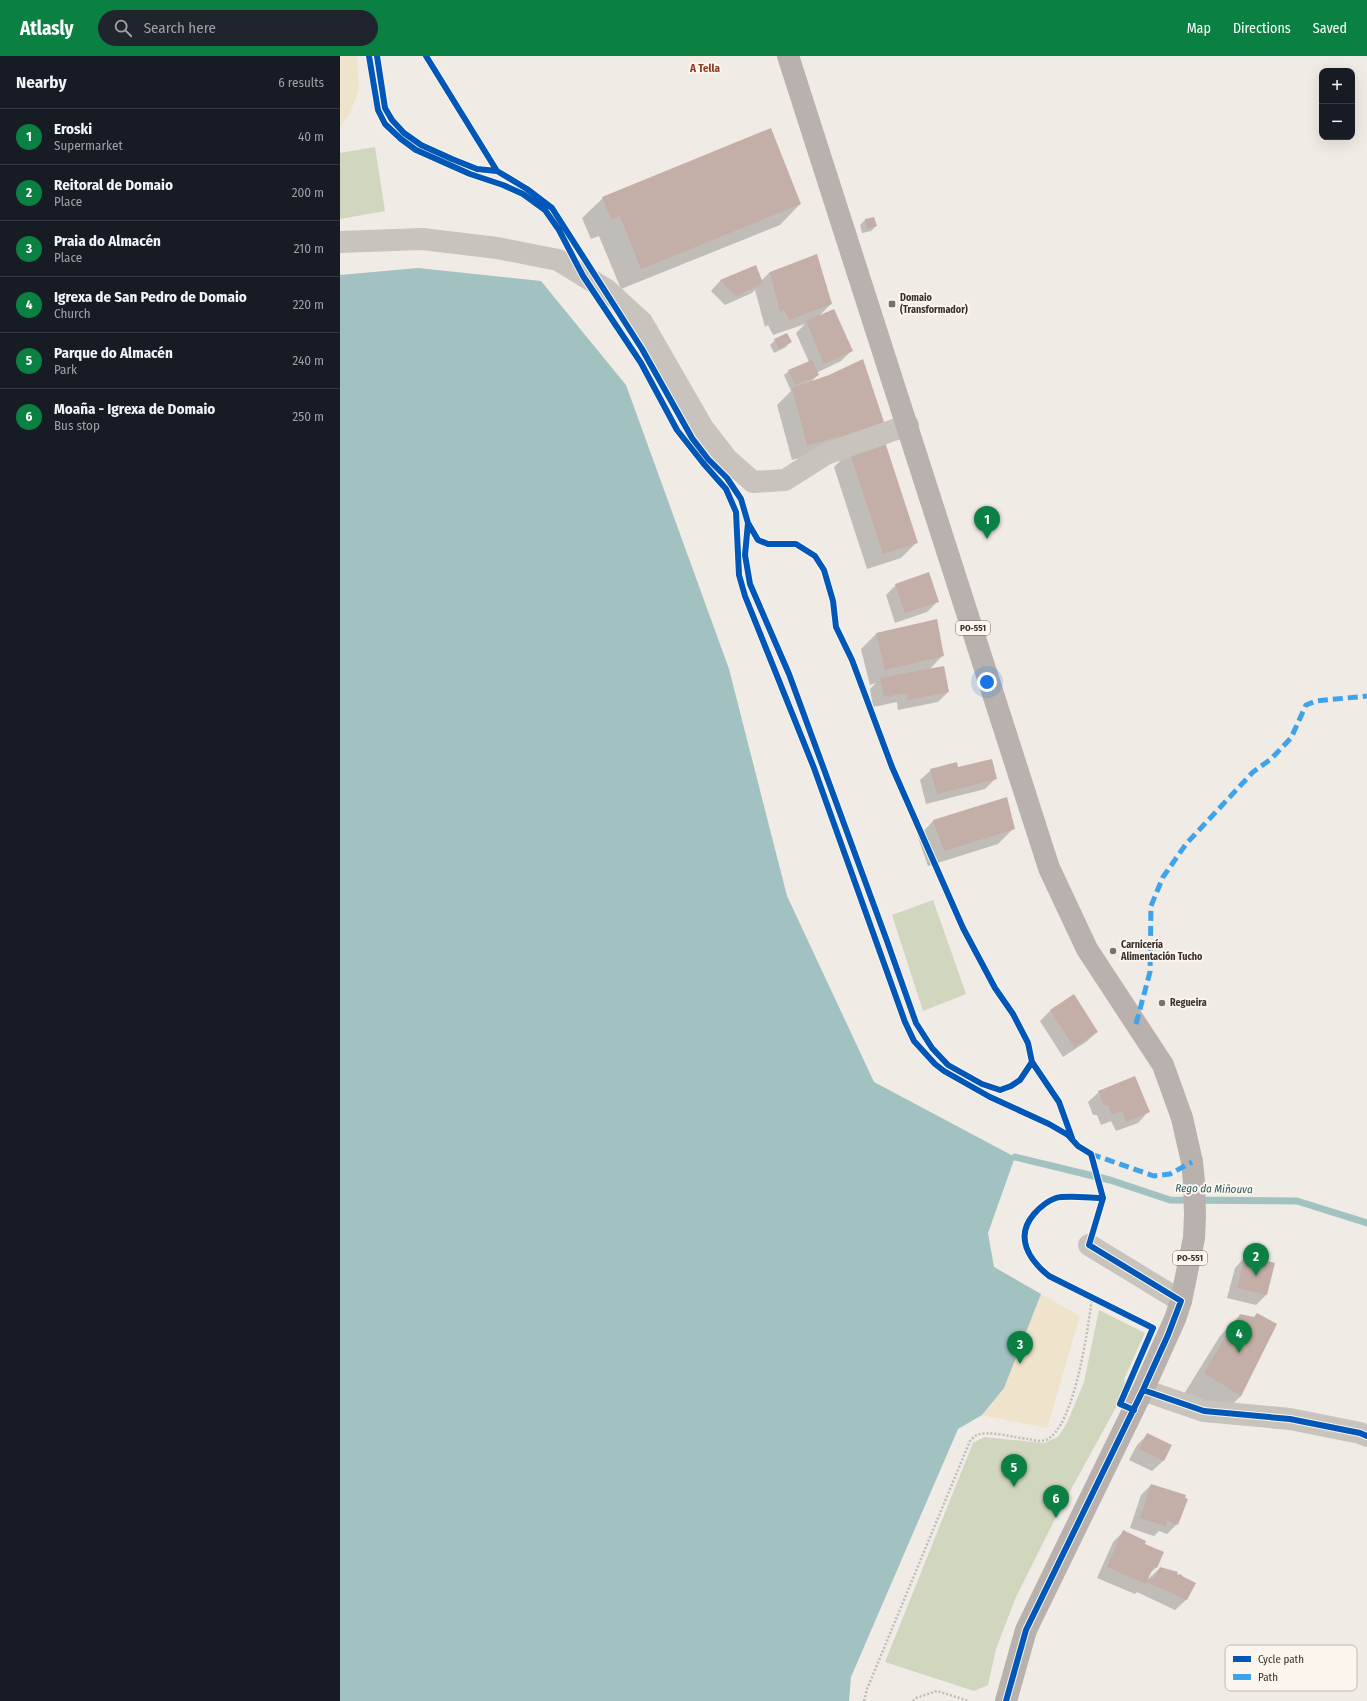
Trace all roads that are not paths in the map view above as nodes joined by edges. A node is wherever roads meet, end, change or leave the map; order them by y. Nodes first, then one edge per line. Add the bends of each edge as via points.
1 (788, 56) edge
2 (340, 242) edge
3 (908, 425) junction
4 (1089, 1245) dead end
5 (1181, 1301) junction
6 (1143, 1390) junction
7 (1367, 1436) edge
8 (1006, 1701) edge

1 - 3 main road, PO-551
2 - 3 street via 422,239 497,248 558,260 607,290 642,322 703,428 727,459 753,482 785,480 826,454
3 - 5 main road, PO-551 via 1049,868 1087,949 1163,1065 1182,1118 1192,1162 1195,1215 1194,1238
4 - 5 street
5 - 6 main road, PO-551
6 - 7 street via 1204,1411 1290,1419
6 - 8 main road, PO-551 via 1026,1630

